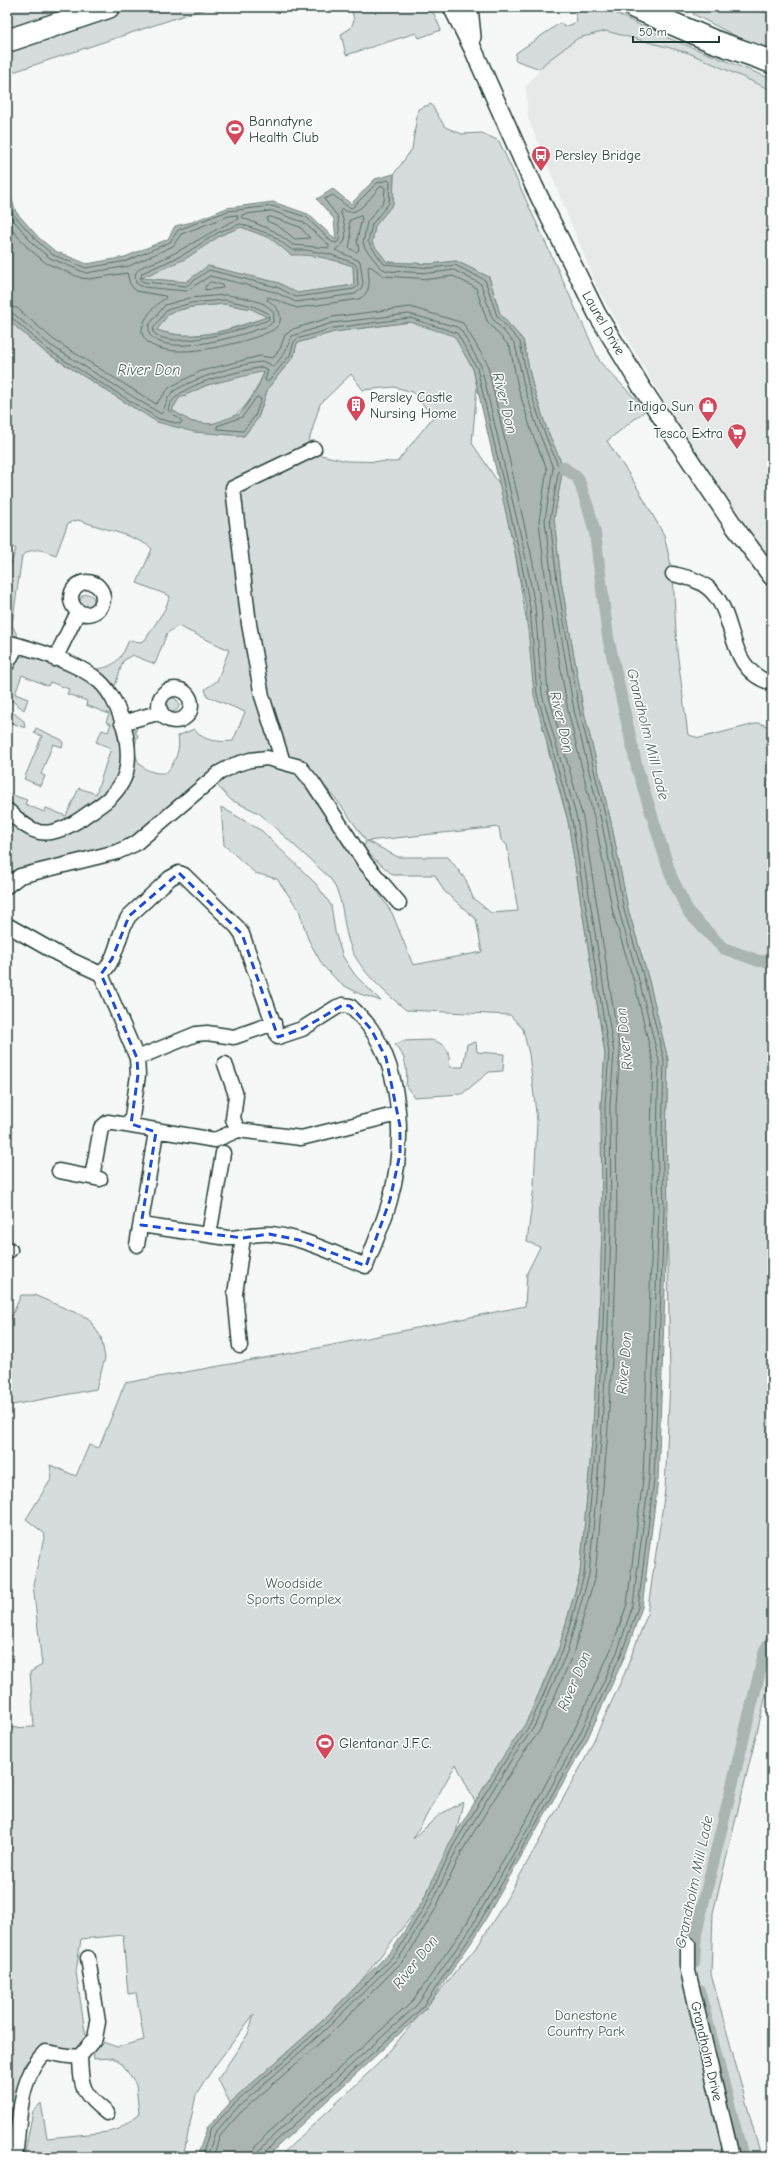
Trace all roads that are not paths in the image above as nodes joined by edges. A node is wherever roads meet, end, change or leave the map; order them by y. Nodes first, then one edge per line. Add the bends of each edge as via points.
1 (108, 7) edge
2 (452, 7) edge
3 (469, 7) edge
4 (634, 7) edge
5 (7, 41) edge
6 (473, 49) junction
7 (772, 62) edge
8 (314, 449) dead end
9 (673, 574) dead end
10 (772, 577) edge
11 (78, 612) dead end
12 (12, 643) edge
13 (55, 659) junction
14 (7, 664) edge
15 (772, 683) edge
16 (161, 712) dead end
17 (122, 724) junction
18 (283, 762) junction
19 (7, 810) edge
20 (7, 886) edge
21 (399, 903) dead end
22 (7, 925) edge
23 (101, 974) junction
24 (274, 1023) junction
25 (137, 1058) junction
26 (225, 1064) dead end
27 (398, 1114) junction
28 (131, 1124) junction
29 (238, 1130) junction
30 (156, 1132) junction
31 (223, 1153) dead end
32 (58, 1171) dead end
33 (141, 1225) junction
34 (209, 1235) junction
35 (243, 1238) junction
36 (137, 1245) dead end
37 (240, 1346) dead end
38 (688, 1944) dead end
39 (88, 1958) dead end
40 (80, 2056) junction
41 (107, 2113) dead end
42 (15, 2157) edge
43 (732, 2157) edge

1 - 5 main road
2 - 6 street, Laurel Drive
3 - 6 street, Laurel Drive
4 - 7 main road via 713,41
6 - 10 street, Laurel Drive via 534,186 597,314 642,388 725,513
8 - 18 street via 233,488 250,631 262,696
9 - 15 street via 692,579 708,588 720,603 747,670
11 - 13 street
12 - 13 street
12 - 14 street
13 - 17 street via 86,672 99,682 116,702
16 - 17 street
17 - 19 street via 129,763 122,782 107,801 75,822 52,832 40,832 27,827
18 - 20 street via 267,758 234,765 220,773 135,844 117,852 20,876
18 - 21 street via 300,767 365,863
22 - 23 street via 58,954
23 - 24 street via 112,960 129,916 170,878 179,873 242,934
23 - 25 street
24 - 25 street via 234,1037 196,1034
24 - 27 street via 278,1037 302,1029 343,1005 350,1006 371,1029 386,1058
25 - 28 street via 138,1076
26 - 29 street via 236,1095 233,1119
27 - 29 street via 301,1138
27 - 35 street via 400,1154 392,1192 366,1266 298,1240 269,1234
28 - 30 street
28 - 32 street via 112,1122 104,1124 101,1128 96,1178
29 - 30 street via 215,1140
30 - 33 street
31 - 34 street
33 - 34 street
33 - 36 street
34 - 35 street
35 - 37 street via 235,1294
38 - 43 street, Grandholm Drive via 688,1971
39 - 40 street via 98,2022 95,2038
40 - 41 street via 81,2078 88,2097
40 - 42 street via 45,2052 35,2062 27,2078

